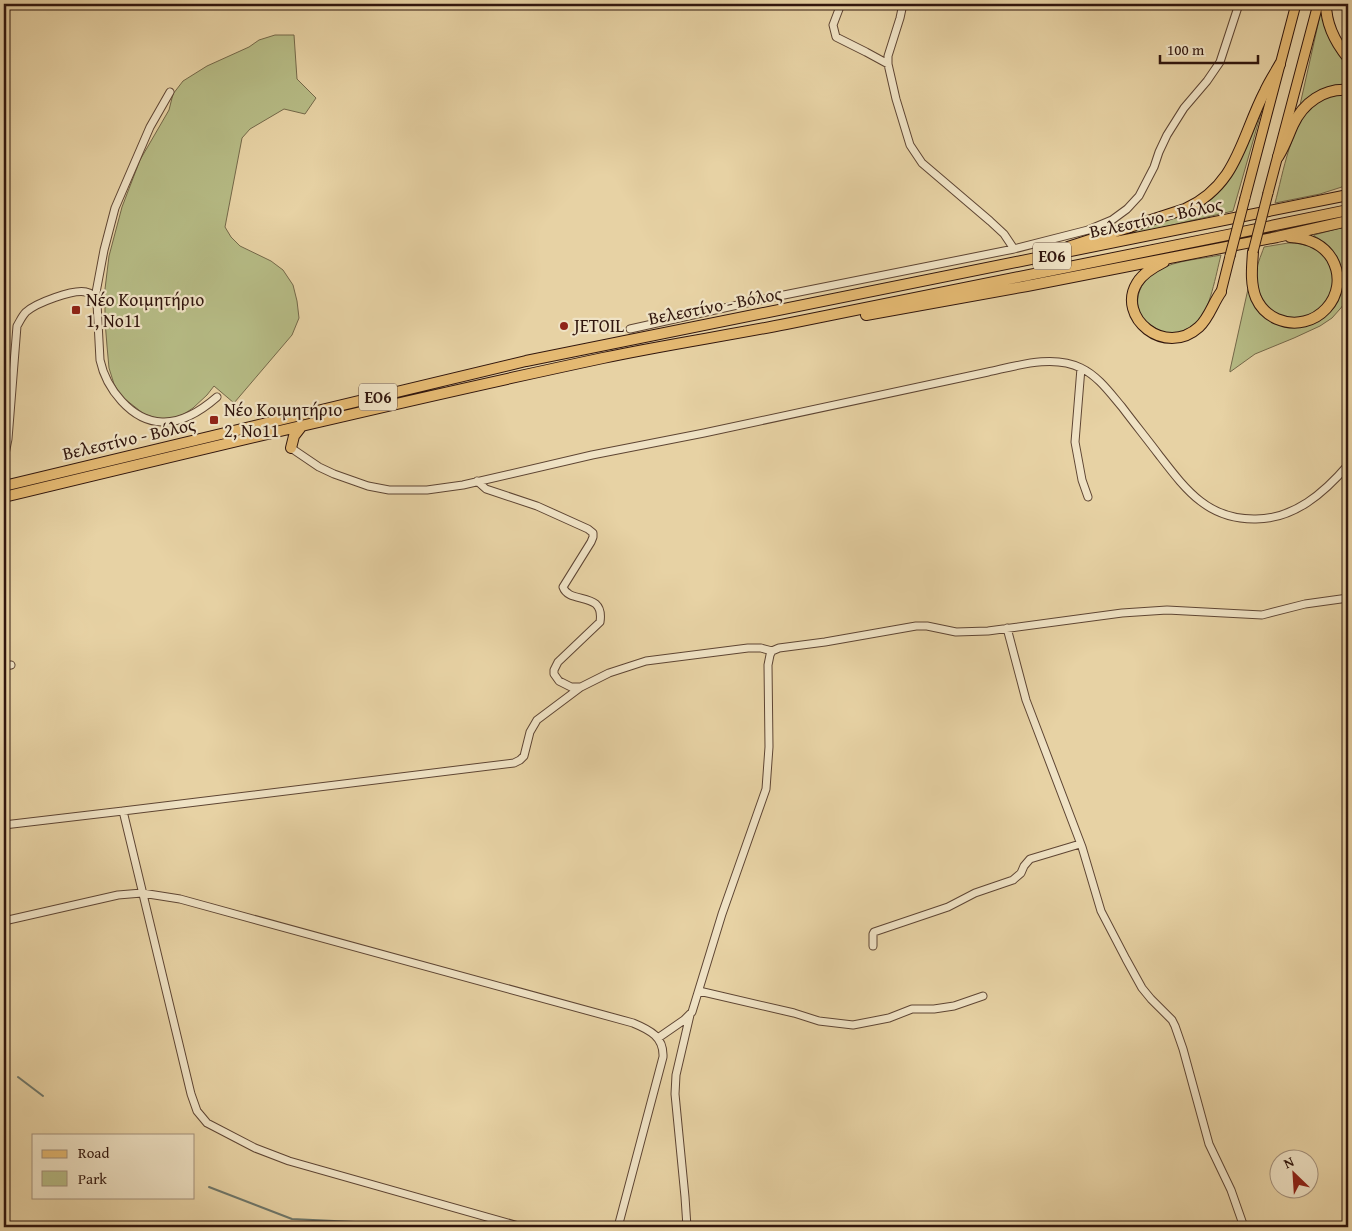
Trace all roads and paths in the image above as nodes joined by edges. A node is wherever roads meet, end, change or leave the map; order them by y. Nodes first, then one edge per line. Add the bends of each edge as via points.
1 (841, 4) edge
2 (903, 4) edge
3 (1239, 4) edge
4 (1296, 4) edge
5 (1318, 4) edge
6 (1326, 4) edge
7 (1348, 58) edge
8 (888, 64) junction
9 (1280, 64) junction
10 (1348, 90) edge
11 (170, 92) dead end
12 (1278, 156) junction
13 (1348, 190) edge
14 (1348, 196) edge
15 (1317, 202) junction
16 (1348, 210) edge
17 (1348, 221) edge
18 (1277, 237) junction
19 (1014, 249) junction
20 (1253, 252) joint
21 (1179, 256) junction
22 (1015, 264) junction
23 (1221, 292) joint
24 (95, 298) junction
25 (686, 316) junction
26 (781, 325) junction
27 (688, 328) junction
28 (630, 329) dead end
29 (1081, 368) junction
30 (216, 397) dead end
31 (301, 427) junction
32 (276, 432) junction
33 (291, 448) junction
34 (4, 459) edge
35 (1348, 466) edge
36 (477, 481) junction
37 (4, 486) edge
38 (4, 497) edge
39 (1088, 497) dead end
40 (1348, 598) edge
41 (1007, 628) junction
42 (772, 651) junction
43 (581, 687) junction
44 (123, 811) junction
45 (4, 825) edge
46 (1080, 844) junction
47 (142, 893) junction
48 (4, 921) edge
49 (873, 946) dead end
50 (699, 991) junction
51 (983, 996) dead end
52 (690, 1014) junction
53 (658, 1038) junction
54 (522, 1227) edge
55 (618, 1227) edge
56 (687, 1227) edge
57 (1244, 1227) edge

1 - 8 street via 833,25 836,37
2 - 8 street
3 - 19 street via 1220,62 1175,122 1134,203 1104,225
4 - 9 main road
5 - 12 main road
6 - 7 highway via 1331,29
8 - 19 street via 903,125 914,154 990,220
9 - 22 highway via 1265,90 1237,156 1224,179 1211,193 1176,212
9 - 23 main road, bridge
10 - 12 highway via 1328,92 1310,102 1295,120
11 - 24 street via 150,127 115,208
12 - 20 main road, bridge
13 - 15 highway
14 - 15 highway, Βελεστίνο - Βόλος / ΕΟ6
15 - 22 highway, Βελεστίνο - Βόλος / ΕΟ6
16 - 26 highway, Βελεστίνο - Βόλος / ΕΟ6
17 - 18 highway
18 - 20 highway via 1314,242 1335,264 1338,279 1336,295 1318,317 1292,323 1266,311 1253,288
18 - 21 highway
19 - 25 street
21 - 23 highway via 1163,262 1139,280 1134,292 1135,312 1145,328 1158,336 1172,338 1189,334 1200,327
21 - 26 highway via 848,318
22 - 27 highway, Βελεστίνο - Βόλος / ΕΟ6
24 - 30 street via 102,368 128,407 146,418 169,422 200,410
24 - 34 street via 88,292 81,292 51,298 34,306 21,318 17,326
25 - 27 street
25 - 28 street
26 - 31 highway, Βελεστίνο - Βόλος / ΕΟ6 via 603,358
27 - 37 highway, Βελεστίνο - Βόλος / ΕΟ6 via 526,361
29 - 35 street via 1105,386 1190,493 1220,513 1254,520 1282,515 1316,497
29 - 36 street via 1050,362 1032,363
29 - 39 street via 1075,442
31 - 32 highway, Βελεστίνο - Βόλος / ΕΟ6
31 - 33 highway
32 - 33 highway
32 - 38 highway, Βελεστίνο - Βόλος / ΕΟ6
33 - 36 street via 334,474 389,490 427,490
36 - 43 street via 486,489 537,506 593,533 591,542 563,587 567,594 597,604 600,622 558,662 554,670 559,681 571,687
40 - 41 street via 1305,604 1262,616 1167,610
41 - 42 street via 964,632 916,626
41 - 46 street via 1026,700
42 - 43 street via 748,648 646,661 609,673
42 - 50 street via 768,665 766,789
43 - 44 street via 537,720 530,732 524,756 514,763
44 - 45 street
44 - 47 street
46 - 49 street via 1030,859 1013,880 976,892 948,907 876,931 873,933
46 - 57 street via 1101,911 1117,943 1145,992 1176,1026 1209,1144
47 - 48 street via 102,898
47 - 53 street via 180,899 626,1022 645,1028
47 - 54 street via 193,1102 204,1120 255,1148 289,1161
50 - 51 street via 818,1021 853,1025 889,1018 912,1009 954,1006
50 - 52 street
52 - 53 street
52 - 56 street via 676,1075 675,1094
53 - 55 street via 663,1061

